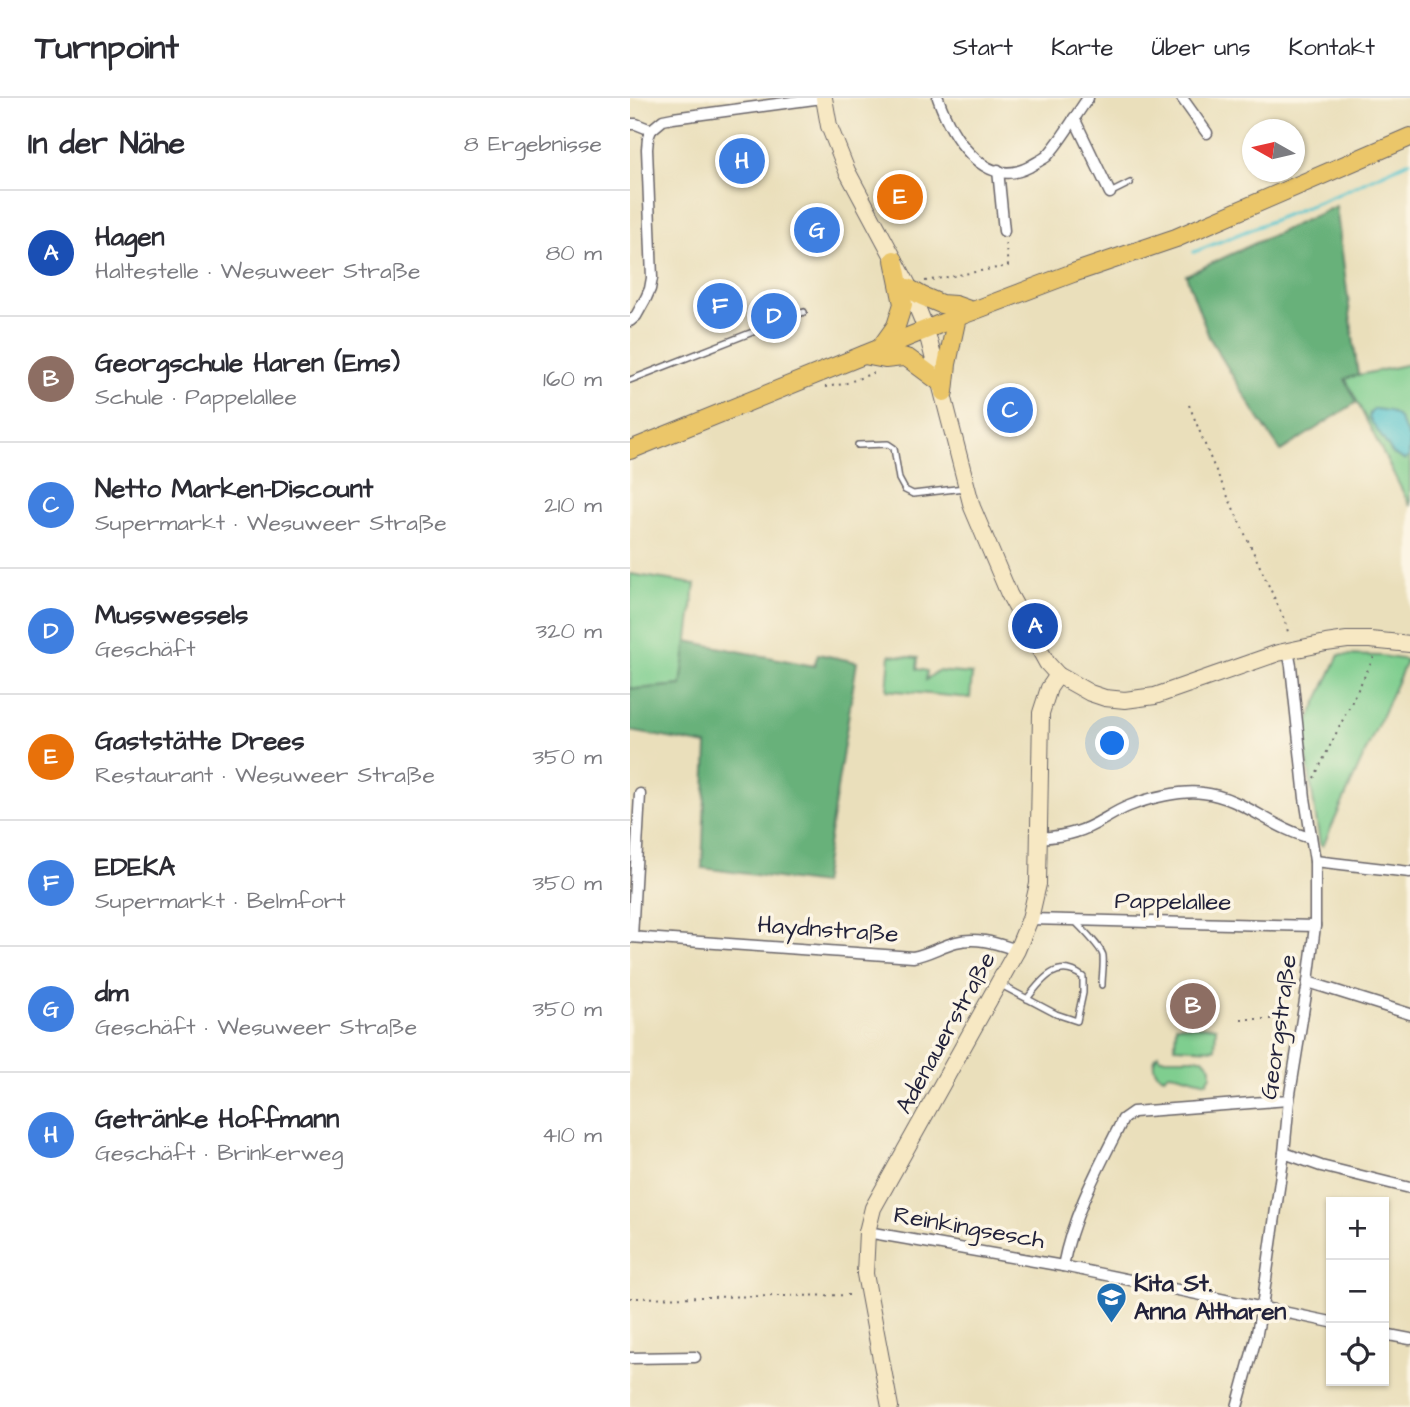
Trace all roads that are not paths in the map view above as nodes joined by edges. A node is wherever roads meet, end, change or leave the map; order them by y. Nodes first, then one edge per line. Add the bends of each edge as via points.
1 (823, 98) edge
2 (938, 98) edge
3 (1088, 98) edge
4 (1182, 98) edge
5 (1073, 118) junction
6 (630, 124) edge
7 (651, 131) junction
8 (1207, 133) dead end
9 (1410, 137) edge
10 (998, 170) junction
11 (1130, 183) dead end
12 (1110, 193) joint
13 (1004, 231) road end
14 (894, 260) junction
15 (908, 288) junction
16 (804, 312) dead end
17 (964, 314) junction
18 (630, 321) edge
19 (926, 329) junction
20 (881, 347) junction
21 (864, 355) junction
22 (630, 380) edge
23 (942, 388) junction
24 (858, 445) dead end
25 (630, 450) edge
26 (967, 487) junction
27 (1410, 644) edge
28 (1290, 650) junction
29 (1058, 675) junction
30 (640, 794) dead end
31 (1039, 838) junction
32 (1311, 838) junction
33 (1315, 861) junction
34 (1410, 872) edge
35 (1030, 919) junction
36 (1075, 921) junction
37 (1315, 926) junction
38 (631, 937) edge
39 (1017, 950) junction
40 (1308, 982) junction
41 (999, 984) junction
42 (1102, 985) dead end
43 (1027, 999) junction
44 (1410, 1014) edge
45 (1289, 1100) junction
46 (1284, 1153) junction
47 (1410, 1188) edge
48 (867, 1232) junction
49 (1063, 1266) junction
50 (1262, 1307) junction
51 (1326, 1321) edge
52 (1389, 1335) edge
53 (1410, 1339) edge
54 (695, 1357) dead end
55 (630, 1358) edge
56 (890, 1407) edge
57 (1237, 1407) edge

1 - 7 street via 673,118
1 - 14 main road via 837,149
2 - 10 street via 957,139 984,165
3 - 5 street
4 - 8 street
5 - 10 street via 1045,158 1019,172
5 - 12 street
6 - 7 street
7 - 18 street via 647,149 652,278 646,298
9 - 17 main road via 1176,238
10 - 13 street
11 - 12 lane
14 - 15 main road
14 - 20 main road via 903,304 896,326
15 - 17 main road via 941,304 955,305
15 - 19 main road
16 - 22 lane
17 - 19 main road
17 - 23 main road
19 - 20 main road
19 - 23 main road
20 - 21 main road
21 - 23 main road via 909,359
21 - 25 main road
23 - 26 main road
24 - 26 lane via 894,448 899,479 913,494
26 - 29 main road via 1009,594
27 - 28 main road via 1347,640
28 - 29 main road via 1155,696 1125,700 1090,694
28 - 32 street, Georgstraße
29 - 31 main road, Adenauerstraße via 1041,713
30 - 38 street, Haydnstraße
31 - 32 street via 1079,832 1129,806 1202,792
31 - 35 main road, Adenauerstraße via 1038,884
32 - 33 street, Georgstraße
33 - 34 street
33 - 37 street, Georgstraße
35 - 36 street, Pappelallee
35 - 39 main road, Adenauerstraße
36 - 37 street, Pappelallee
36 - 42 lane via 1100,948
37 - 40 street, Georgstraße
38 - 39 street, Haydnstraße via 913,957 975,940
39 - 41 main road, Adenauerstraße
40 - 44 street
40 - 45 street, Georgstraße
41 - 43 lane
41 - 48 main road, Adenauerstraße via 873,1208
43 - 43 lane via 1077,1021 1083,977 1063,969 1049,974
45 - 46 street, Georgstraße
45 - 49 street, Reinkingsesch via 1133,1112 1123,1118 1080,1206
46 - 47 street
46 - 50 street, Georgstraße
48 - 49 street, Reinkingsesch
48 - 56 main road, Adenauerstraße via 864,1274
49 - 50 street, Reinkingsesch
50 - 51 street, Reinkingsesch
50 - 57 street, Georgstraße
52 - 53 street
54 - 55 street

